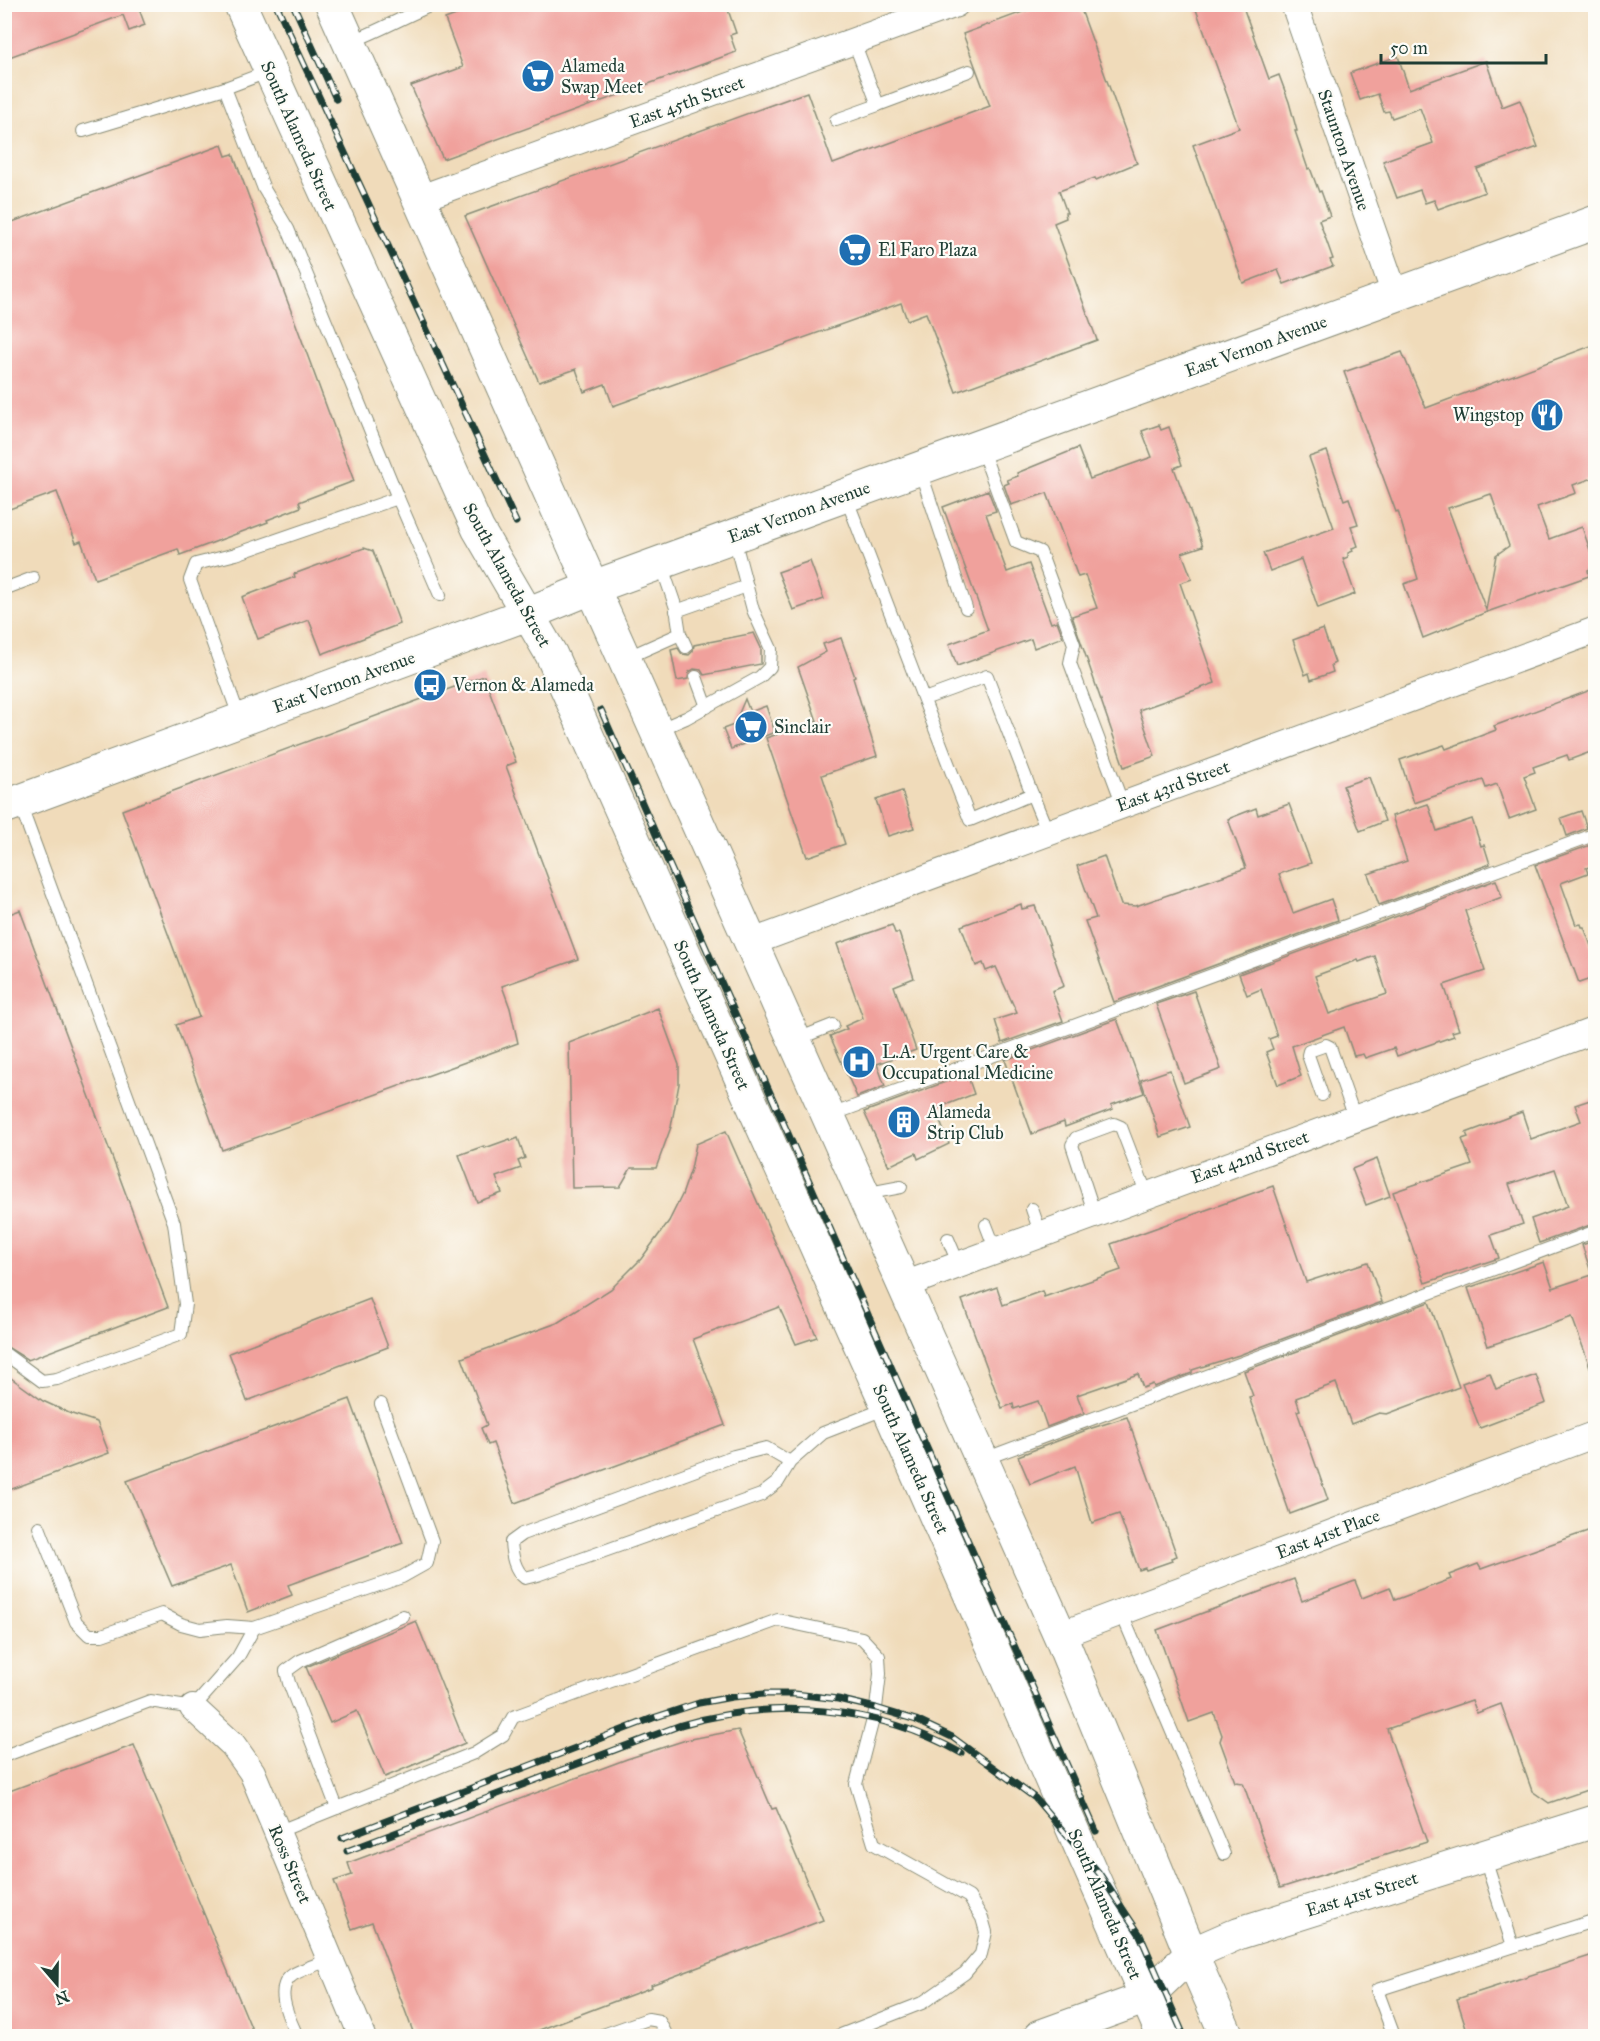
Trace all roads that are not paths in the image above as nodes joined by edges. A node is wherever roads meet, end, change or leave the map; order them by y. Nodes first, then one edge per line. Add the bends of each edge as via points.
1 (240, 4) edge
2 (332, 4) edge
3 (434, 4) edge
4 (956, 4) edge
5 (1294, 4) edge
6 (402, 10) edge
7 (854, 42) junction
8 (349, 43) junction
9 (270, 71) junction
10 (969, 71) dead end
11 (225, 88) junction
12 (878, 105) junction
13 (836, 120) dead end
14 (83, 131) dead end
15 (418, 200) junction
16 (1596, 222) edge
17 (1395, 295) junction
18 (980, 446) junction
19 (920, 468) junction
20 (845, 495) junction
21 (398, 498) junction
22 (733, 537) junction
23 (660, 563) junction
24 (33, 578) dead end
25 (747, 586) junction
26 (591, 588) junction
27 (4, 589) edge
28 (440, 595) dead end
29 (966, 609) dead end
30 (676, 611) junction
31 (527, 614) junction
32 (1596, 630) edge
33 (680, 634) junction
34 (686, 647) dead end
35 (623, 659) junction
36 (696, 677) dead end
37 (924, 699) junction
38 (707, 707) junction
39 (241, 720) junction
40 (655, 731) junction
41 (1032, 794) junction
42 (12, 804) edge
43 (1123, 805) junction
44 (1047, 833) junction
45 (1596, 834) edge
46 (750, 943) junction
47 (833, 1025) dead end
48 (1596, 1030) edge
49 (794, 1041) junction
50 (1322, 1095) dead end
51 (828, 1116) junction
52 (1355, 1119) junction
53 (901, 1187) dead end
54 (863, 1194) junction
55 (1147, 1195) junction
56 (1032, 1209) dead end
57 (1095, 1215) junction
58 (986, 1225) dead end
59 (1596, 1231) edge
60 (1041, 1234) junction
61 (948, 1239) dead end
62 (996, 1251) junction
63 (959, 1265) junction
64 (904, 1285) junction
65 (4, 1353) edge
66 (381, 1404) dead end
67 (888, 1408) junction
68 (1596, 1434) edge
69 (982, 1460) junction
70 (790, 1462) junction
71 (39, 1527) dead end
72 (1121, 1612) junction
73 (403, 1616) dead end
74 (254, 1628) junction
75 (1060, 1635) junction
76 (193, 1708) junction
77 (4, 1756) edge
78 (338, 1808) junction
79 (1596, 1821) edge
80 (277, 1832) junction
81 (1224, 1854) dead end
82 (1484, 1856) junction
83 (1596, 1920) edge
84 (1513, 1946) junction
85 (1191, 1954) junction
86 (330, 1959) junction
87 (1145, 1998) junction
88 (297, 2037) edge
89 (362, 2037) edge
90 (600, 2037) edge
91 (667, 2037) edge
92 (838, 2037) edge
93 (1040, 2037) edge
94 (1163, 2037) edge
95 (1227, 2037) edge
96 (1394, 2037) edge

1 - 9 street, South Alameda Street
2 - 8 main road
3 - 6 lane
4 - 7 street, East 45th Street
5 - 17 street, Staunton Avenue
6 - 8 lane via 382,30
7 - 12 lane
7 - 15 street, East 45th Street
8 - 15 main road
9 - 11 lane
9 - 31 street, South Alameda Street via 478,529
10 - 12 lane
11 - 14 lane
11 - 21 lane via 264,189 288,229
12 - 13 lane
15 - 26 main road
16 - 17 main road, East Vernon Avenue
17 - 18 main road, East Vernon Avenue
18 - 19 main road, East Vernon Avenue
18 - 43 lane via 1016,542 1040,552 1074,644 1070,663
19 - 20 main road, East Vernon Avenue
19 - 29 lane
20 - 22 main road, East Vernon Avenue
20 - 37 lane
21 - 28 lane
21 - 39 lane via 196,564 190,580
22 - 23 main road, East Vernon Avenue
22 - 25 lane
23 - 26 main road, East Vernon Avenue
23 - 30 lane
24 - 27 lane
25 - 30 lane
25 - 38 lane via 771,649 770,667 760,677
26 - 31 main road, East Vernon Avenue
26 - 35 main road
30 - 33 lane
31 - 39 main road, East Vernon Avenue
31 - 67 street, South Alameda Street via 550,654
32 - 43 street, East 43rd Street
33 - 34 lane
33 - 35 lane
35 - 40 main road
36 - 38 lane
37 - 41 lane via 987,676
37 - 41 lane via 970,820
38 - 40 lane
39 - 42 main road, East Vernon Avenue
40 - 46 main road
41 - 44 lane
42 - 65 lane via 174,1222 185,1304 181,1334 57,1379 42,1381
43 - 44 street, East 43rd Street
44 - 46 street, East 43rd Street
45 - 51 lane
46 - 49 main road
47 - 49 lane
48 - 52 street, East 42nd Street
49 - 51 main road
50 - 52 lane via 1308,1055 1309,1051 1326,1045
51 - 54 main road
52 - 55 street, East 42nd Street
53 - 54 lane
54 - 64 main road
55 - 57 street, East 42nd Street
55 - 57 lane via 1121,1127 1114,1124 1076,1138 1072,1145
56 - 60 lane
57 - 60 street, East 42nd Street
58 - 62 lane
59 - 69 lane
60 - 62 street, East 42nd Street
61 - 63 lane
62 - 63 street, East 42nd Street
63 - 64 street, East 42nd Street
64 - 69 main road
66 - 74 lane via 432,1541 428,1563 402,1577
67 - 70 lane via 823,1433
67 - 87 street, South Alameda Street
68 - 72 street, East 41st Place
69 - 75 main road
70 - 70 lane via 778,1482 761,1495 537,1575 525,1578 513,1558 511,1542 522,1534 734,1456 766,1448
71 - 74 lane via 76,1622 89,1635 102,1635 162,1614 200,1629
72 - 75 street, East 41st Place
72 - 81 lane
73 - 78 lane via 300,1661 286,1671
74 - 76 lane via 238,1657
75 - 85 main road
76 - 77 lane via 150,1701
76 - 80 street, Ross Street via 233,1745 246,1763
78 - 80 lane
78 - 92 lane via 474,1753 503,1735 513,1717 778,1620 862,1638 879,1656 876,1708 856,1784 874,1844 969,1897 986,1932 981,1954 965,1973 922,2003
79 - 82 street, East 41st Street
80 - 86 street, Ross Street
82 - 84 lane
82 - 85 street, East 41st Street via 1239,1933
83 - 84 lane
84 - 96 lane via 1377,1990
85 - 87 street, East 41st Street
85 - 95 main road
86 - 88 lane via 291,1975 284,1989 284,2006
86 - 89 street, Ross Street
87 - 93 street
87 - 94 street, South Alameda Street
90 - 91 lane via 648,2019 659,2021

